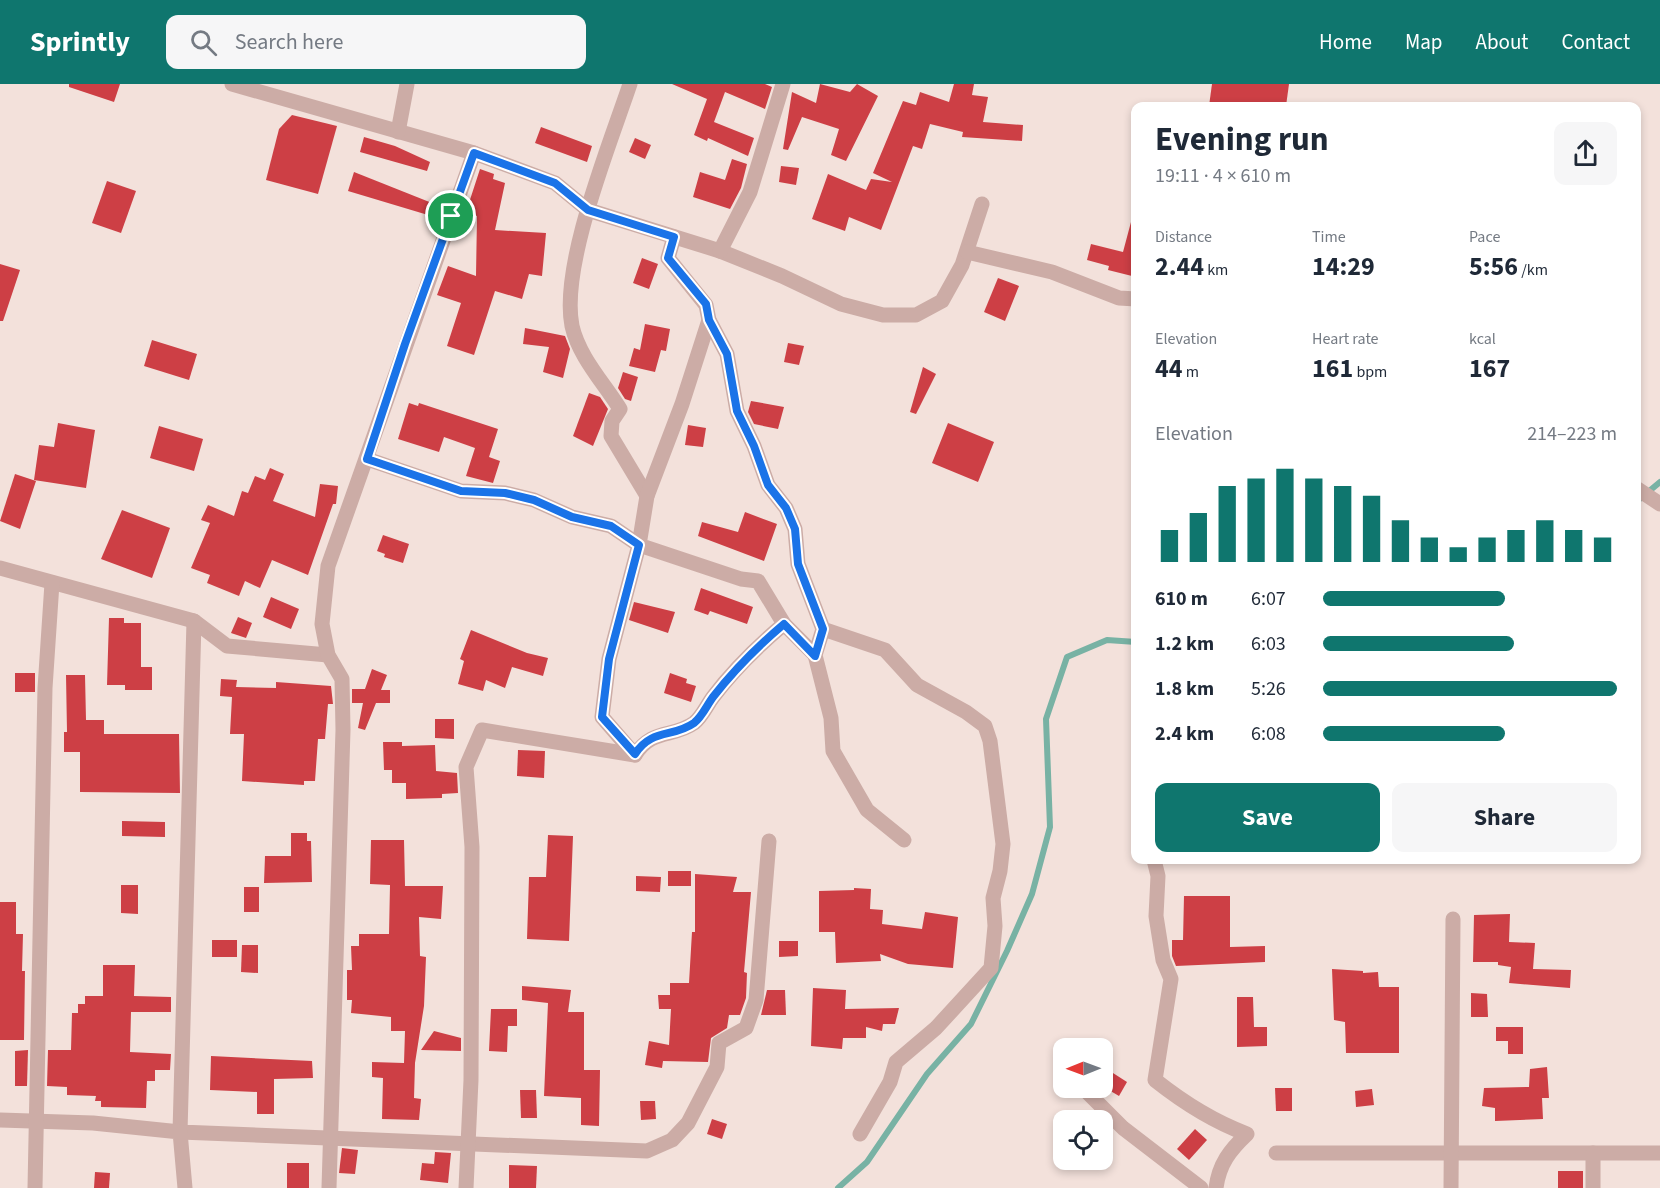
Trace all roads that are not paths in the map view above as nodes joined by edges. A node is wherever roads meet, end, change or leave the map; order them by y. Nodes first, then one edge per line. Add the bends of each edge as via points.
1 (232, 84) edge
2 (407, 84) edge
3 (630, 84) edge
4 (783, 84) edge
5 (398, 132) junction
6 (474, 153) junction
7 (982, 204) dead end
8 (588, 210) junction
9 (674, 237) junction
10 (720, 251) junction
11 (967, 252) junction
12 (1131, 299) edge
13 (709, 320) junction
14 (367, 459) junction
15 (1641, 491) edge
16 (647, 496) junction
17 (1660, 504) edge
18 (639, 545) junction
19 (0, 568) edge
20 (52, 583) junction
21 (194, 621) junction
22 (784, 624) junction
23 (823, 629) junction
24 (328, 655) junction
25 (815, 656) junction
26 (635, 754) junction
27 (904, 840) dead end
28 (769, 841) dead end
29 (1155, 864) edge
30 (1453, 919) dead end
31 (1093, 1098) edge
32 (0, 1120) edge
33 (37, 1121) junction
34 (180, 1132) junction
35 (860, 1134) dead end
36 (330, 1137) junction
37 (468, 1142) junction
38 (1276, 1153) dead end
39 (1451, 1153) junction
40 (1593, 1153) junction
41 (1660, 1153) edge
42 (35, 1188) edge
43 (185, 1188) edge
44 (329, 1188) edge
45 (466, 1188) edge
46 (1201, 1188) edge
47 (1216, 1188) edge
48 (1451, 1188) edge
49 (1593, 1188) edge

1 - 5 street
2 - 5 street
3 - 8 street
4 - 10 street via 750,192
5 - 6 street
6 - 8 street via 555,183
6 - 14 street
7 - 11 street
8 - 9 street
8 - 16 street via 573,270 572,326 584,355 620,409 612,421 611,436
9 - 10 street
9 - 13 street via 668,258 706,304
10 - 11 street via 841,304 883,315 916,315 942,301
11 - 12 street via 1052,272 1119,298
13 - 16 street
13 - 23 street via 727,354 737,411 768,485 786,508 795,529 798,564
14 - 18 street via 461,491 505,493 534,500 572,517 611,526
14 - 24 street via 328,566 322,624
15 - 17 street
16 - 18 street
18 - 22 street via 741,579 758,581
18 - 26 street via 609,659 602,717
19 - 20 street
20 - 21 street
20 - 33 street via 45,688
21 - 24 street via 227,646
21 - 34 street
22 - 25 street
22 - 26 street via 751,653 696,722 655,736
23 - 25 street
23 - 35 street via 885,650 917,685 985,726 1003,844 993,898 991,968 936,1028 896,1062 890,1082
24 - 36 street via 342,680 343,730
25 - 27 street via 831,718 832,751 867,810
26 - 37 street via 482,730 466,767 472,847
28 - 37 street via 756,1000 746,1028 719,1043 717,1067 688,1123 672,1140 647,1151
29 - 47 street via 1156,916 1163,960 1171,979 1155,1080 1218,1123 1247,1134 1228,1153
30 - 39 street
31 - 46 street via 1123,1128
32 - 33 street
33 - 34 street
33 - 42 street
34 - 36 street
34 - 43 street
36 - 37 street
36 - 44 street
37 - 45 street
38 - 39 street
39 - 40 street
39 - 48 street
40 - 41 street
40 - 49 street

